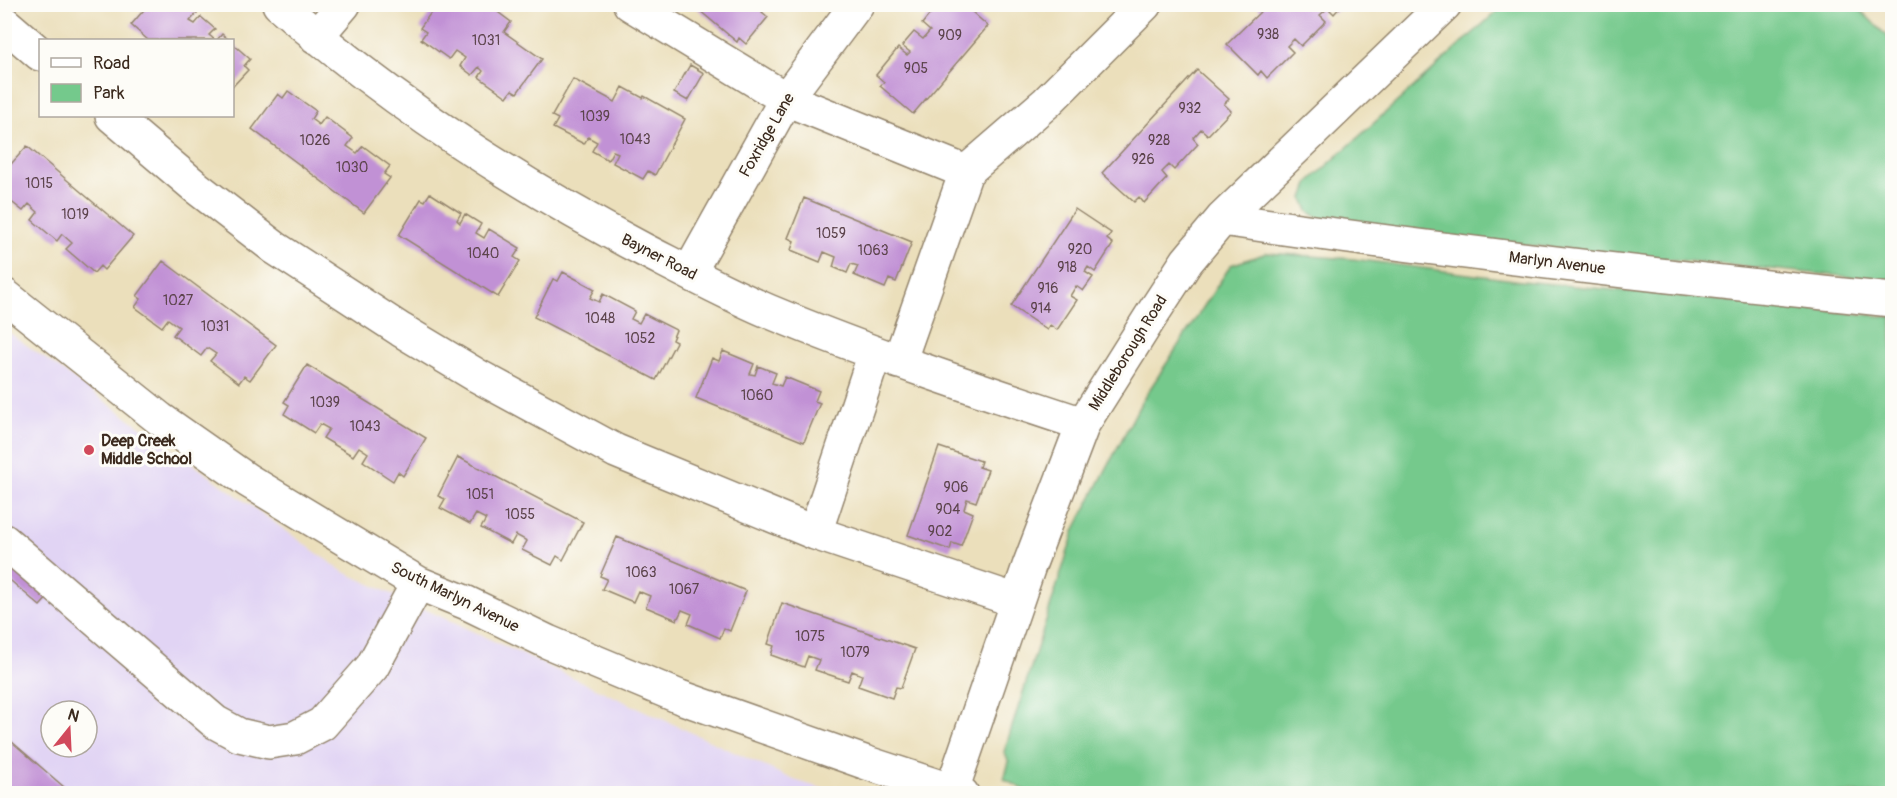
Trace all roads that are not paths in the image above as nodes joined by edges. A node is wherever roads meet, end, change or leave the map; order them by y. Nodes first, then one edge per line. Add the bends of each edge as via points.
1 (279, 4) edge
2 (344, 4) edge
3 (630, 4) edge
4 (857, 4) edge
5 (1145, 4) edge
6 (1445, 4) edge
7 (4, 23) edge
8 (316, 37) junction
9 (39, 53) edge
10 (786, 99) junction
11 (113, 117) edge
12 (966, 172) junction
13 (1222, 219) junction
14 (689, 273) junction
15 (4, 295) edge
16 (1893, 300) edge
17 (887, 357) junction
18 (1083, 424) junction
19 (815, 533) junction
20 (4, 541) edge
21 (418, 583) junction
22 (1017, 602) junction
23 (957, 792) edge

1 - 8 street, Bayner Road
2 - 8 street
3 - 10 street
4 - 10 street, Foxridge Lane
5 - 12 street via 1047,102
6 - 13 street, Middleborough Road
7 - 9 street
8 - 14 street, Bayner Road via 488,160 573,213
10 - 12 street
10 - 14 street, Foxridge Lane
11 - 19 street via 274,248 476,375 616,451
12 - 17 street
13 - 16 street, Marlyn Avenue via 1678,278
13 - 18 street, Middleborough Road via 1187,261
14 - 17 street, Bayner Road via 766,310
15 - 21 street, South Marlyn Avenue via 238,474
17 - 18 street, Bayner Road
17 - 19 street
18 - 22 street, Middleborough Road
19 - 22 street
20 - 21 street via 215,722 239,735 269,742 295,738 322,724 372,667
21 - 23 street, South Marlyn Avenue via 680,697
22 - 23 street, Middleborough Road

